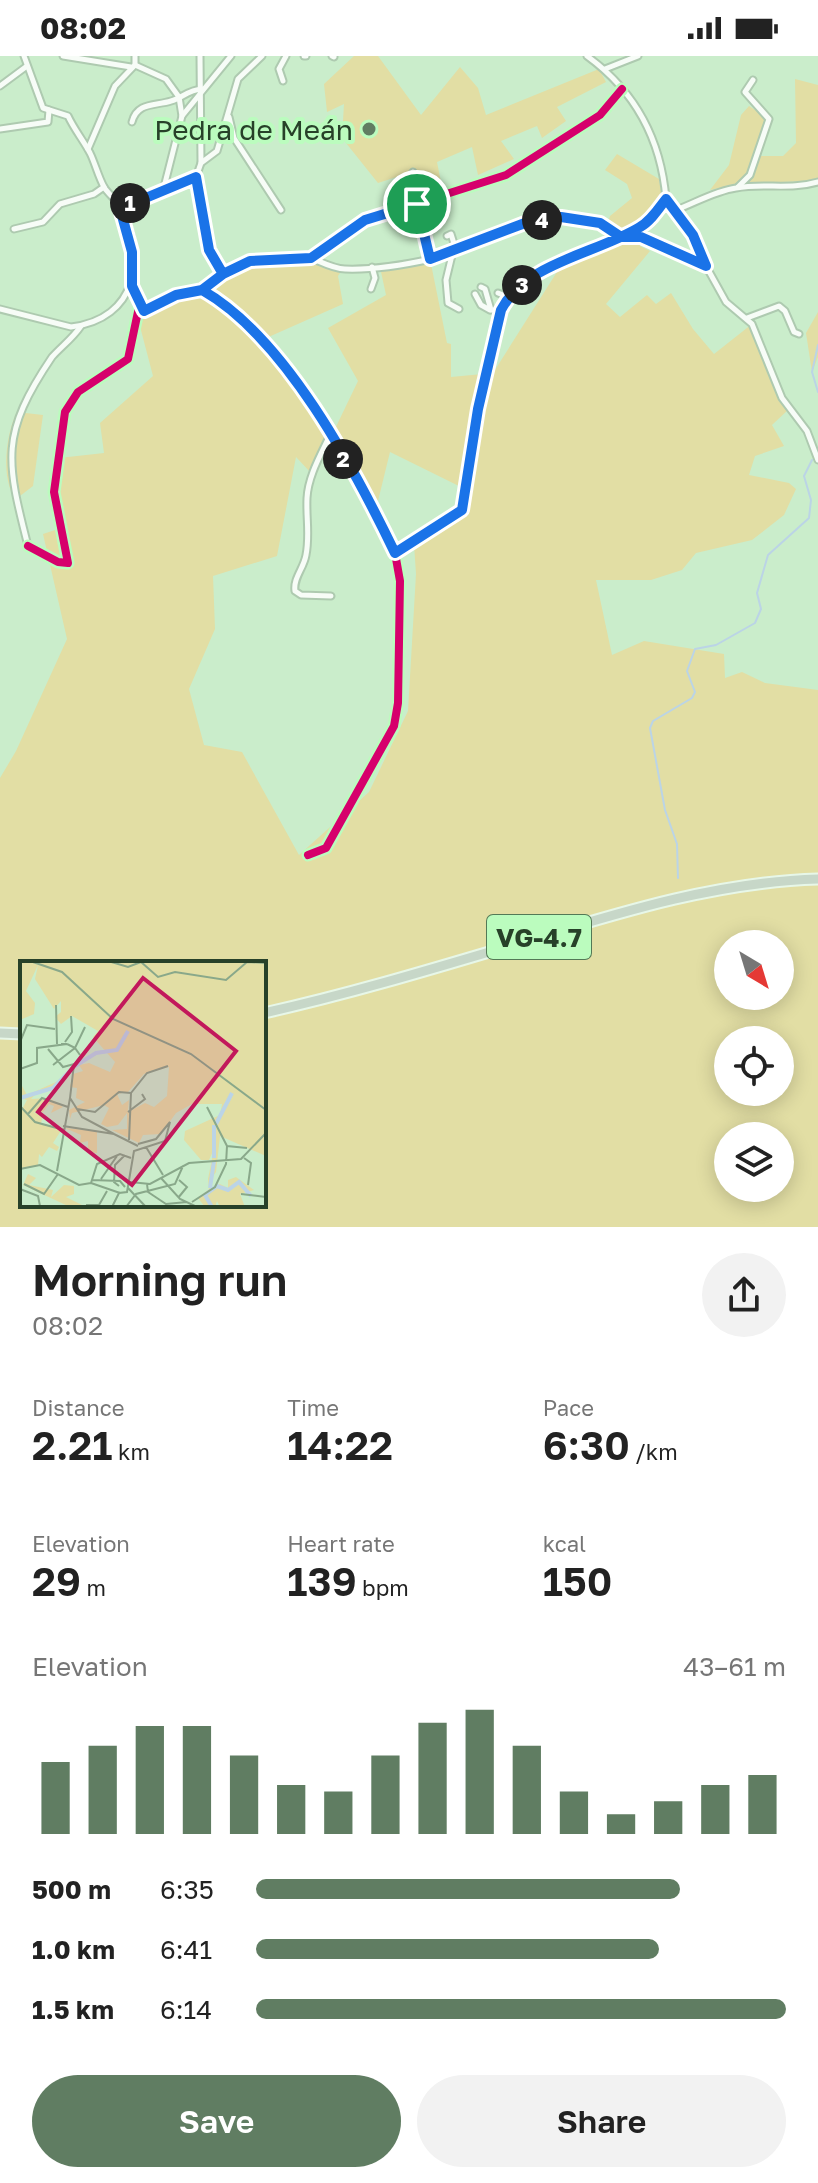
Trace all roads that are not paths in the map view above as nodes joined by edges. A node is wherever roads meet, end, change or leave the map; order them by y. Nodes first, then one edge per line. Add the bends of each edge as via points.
1 (26, 56) edge
2 (135, 56) edge
3 (200, 56) edge
4 (231, 56) edge
5 (262, 56) edge
6 (286, 56) edge
7 (587, 56) edge
8 (638, 56) edge
9 (66, 58) edge
10 (27, 66) junction
11 (133, 66) junction
12 (605, 69) junction
13 (753, 80) dead end
14 (283, 81) dead end
15 (0, 86) edge
16 (202, 89) junction
17 (622, 89) junction
18 (179, 97) junction
19 (49, 110) junction
20 (182, 116) junction
21 (228, 116) junction
22 (132, 122) dead end
23 (0, 129) edge
24 (88, 149) junction
25 (201, 163) junction
26 (413, 172) dead end
27 (196, 177) junction
28 (818, 182) edge
29 (104, 187) junction
30 (738, 187) junction
31 (163, 191) junction
32 (666, 199) junction
33 (417, 204) junction
34 (119, 205) junction
35 (281, 210) dead end
36 (676, 210) junction
37 (14, 229) dead end
38 (447, 236) dead end
39 (621, 237) junction
40 (455, 251) junction
41 (311, 258) junction
42 (430, 259) junction
43 (706, 266) junction
44 (372, 267) junction
45 (223, 274) junction
46 (132, 286) junction
47 (481, 287) dead end
48 (371, 289) dead end
49 (202, 290) junction
50 (498, 293) dead end
51 (475, 294) dead end
52 (508, 297) junction
53 (139, 307) junction
54 (0, 309) edge
55 (459, 309) dead end
56 (491, 310) junction
57 (501, 310) junction
58 (747, 318) junction
59 (81, 326) junction
60 (799, 334) dead end
61 (329, 436) junction
62 (818, 460) edge
63 (395, 553) junction
64 (331, 596) dead end
65 (308, 855) dead end
66 (818, 879) edge
67 (266, 1013) edge
68 (0, 1033) edge
69 (20, 1034) edge

1 - 10 street
2 - 11 street
3 - 16 street
4 - 16 street
5 - 21 street via 238,79
6 - 14 street via 279,69
7 - 12 street
8 - 12 street
9 - 11 street
10 - 15 street
10 - 19 street via 43,108
11 - 18 street via 166,79
11 - 24 street via 110,97
12 - 17 street
13 - 30 street via 746,97 769,119 750,175
16 - 18 street
16 - 20 street
16 - 25 street
17 - 32 street via 637,105 663,166
17 - 33 street via 600,115 506,175
18 - 20 street
18 - 22 street via 150,103
19 - 23 street via 48,122
19 - 24 street via 68,116
20 - 31 street
21 - 25 street via 217,151
21 - 35 street via 234,138
24 - 29 street
25 - 27 street
26 - 33 street
27 - 31 street
27 - 45 street via 209,250
28 - 30 street
29 - 34 street
29 - 37 street via 60,204 43,222
30 - 36 street
31 - 34 street
32 - 36 street
32 - 39 street via 644,225
33 - 41 street via 365,220
33 - 42 street
34 - 46 street via 132,252
36 - 43 street
38 - 40 street via 451,234
39 - 40 street via 600,223 561,217 525,223
39 - 43 street via 641,237
39 - 52 street via 541,270
40 - 42 street
40 - 55 street via 446,280 451,307
41 - 44 street via 342,270
41 - 45 street via 250,261
42 - 44 street
43 - 58 street via 726,302
44 - 48 street
45 - 49 street
46 - 53 street
46 - 59 street via 118,307
47 - 56 street
49 - 53 street via 176,295 144,311
49 - 61 street via 231,306 259,333 306,394
50 - 52 street
51 - 56 street
52 - 57 street
53 - 59 street via 128,359 78,392 65,412 54,492 68,563 28,546 12,495 6,439 34,382
54 - 59 street
56 - 57 street
57 - 63 street via 462,510
58 - 60 street via 779,306
58 - 62 street via 782,398 807,431
61 - 63 street
61 - 64 street via 310,485 306,560 294,584 301,595
63 - 65 street via 400,581 394,726 326,848
66 - 67 highway, VG-4.7 via 676,898 344,995
68 - 69 highway

